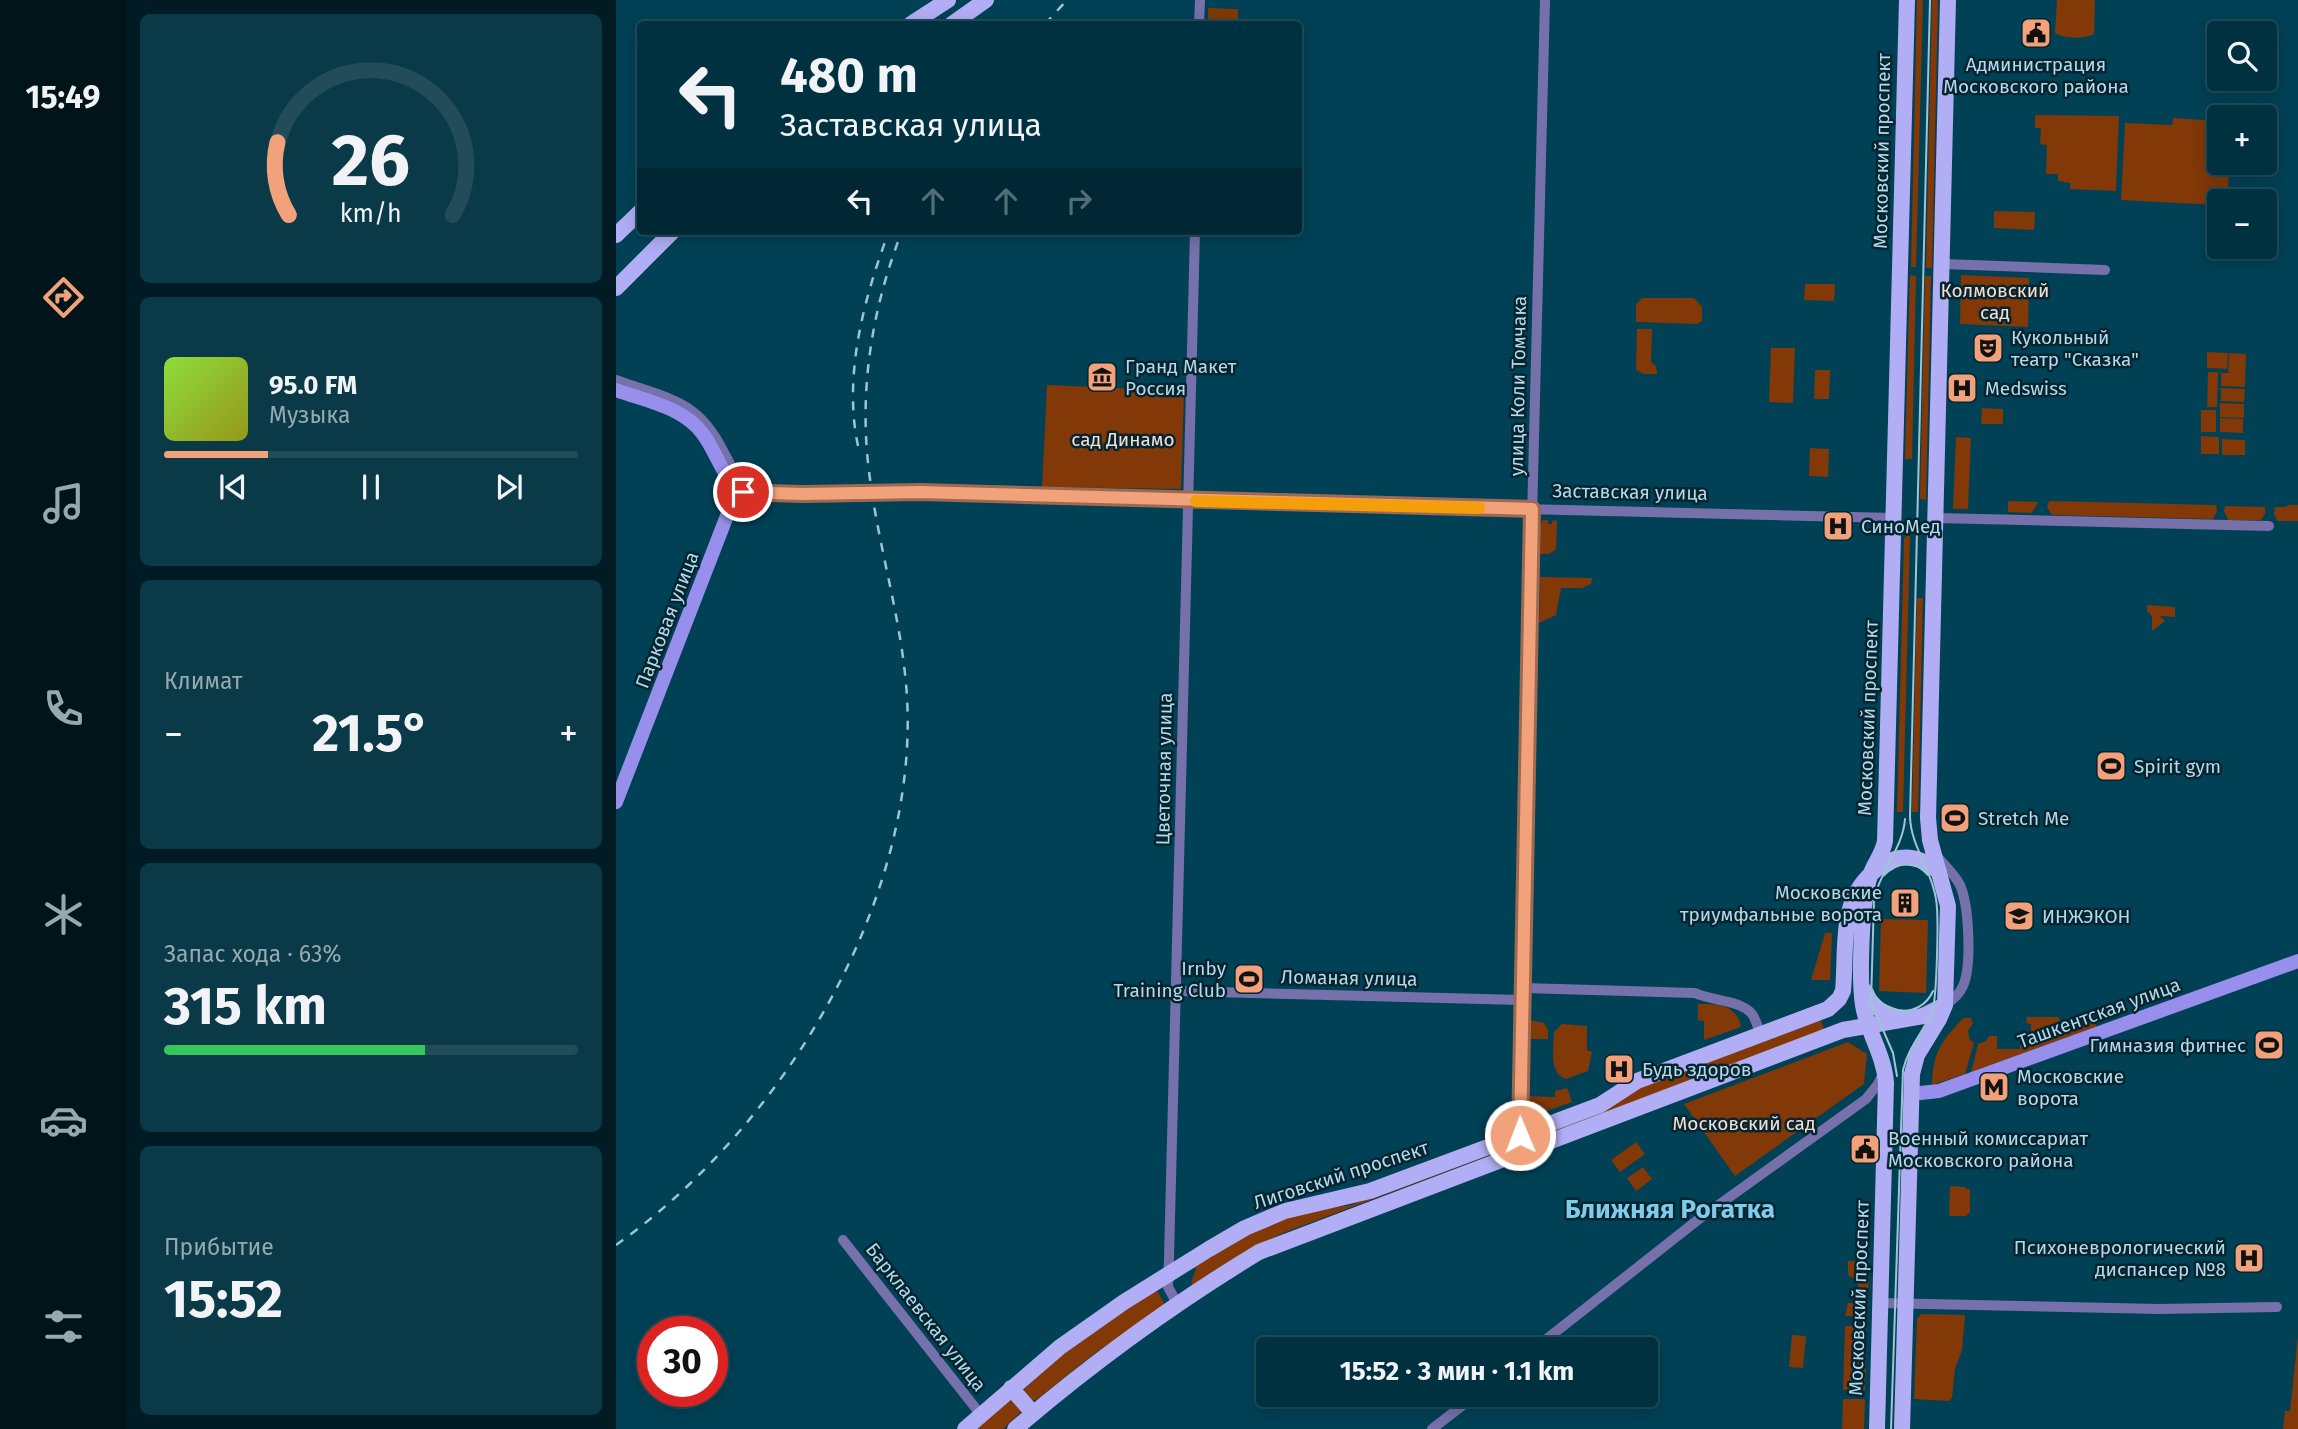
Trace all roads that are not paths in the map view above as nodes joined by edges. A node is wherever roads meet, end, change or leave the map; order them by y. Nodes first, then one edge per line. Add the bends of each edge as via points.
1 (948, 0) edge
2 (986, 0) edge
3 (1200, 0) edge
4 (1545, 0) edge
5 (1907, 0) edge
6 (1948, 0) edge
7 (916, 21) edge
8 (956, 21) edge
9 (1199, 21) edge
10 (637, 215) edge
11 (616, 235) edge
12 (669, 235) edge
13 (1195, 235) edge
14 (1942, 264) junction
15 (2105, 270) dead end
16 (616, 288) edge
17 (616, 380) edge
18 (616, 390) edge
19 (737, 490) junction
20 (1188, 501) junction
21 (1532, 509) junction
22 (1894, 517) junction
23 (1936, 518) junction
24 (2269, 526) dead end
25 (616, 802) edge
26 (1932, 850) junction
27 (1939, 872) junction
28 (1870, 875) junction
29 (2298, 961) edge
30 (1862, 980) junction
31 (1521, 988) junction
32 (1175, 991) junction
33 (1521, 1000) junction
34 (1945, 1005) junction
35 (1909, 1019) junction
36 (1869, 1025) junction
37 (1761, 1035) junction
38 (1885, 1069) junction
39 (1911, 1094) junction
40 (1866, 1099) junction
41 (1885, 1105) junction
42 (1522, 1142) junction
43 (843, 1240) dead end
44 (1168, 1274) junction
45 (1880, 1303) junction
46 (1905, 1304) junction
47 (1178, 1305) junction
48 (2277, 1307) dead end
49 (1549, 1337) edge
50 (1011, 1388) junction
51 (1460, 1407) edge
52 (1033, 1413) junction
53 (981, 1415) junction
54 (965, 1429) edge
55 (1015, 1429) edge
56 (1432, 1429) edge
57 (1877, 1429) edge
58 (1902, 1429) edge

1 - 7 main road
2 - 8 main road
3 - 9 street
4 - 21 street, улица Коли Томчака
5 - 22 main road, Московский проспект
6 - 14 main road
10 - 11 main road
12 - 16 main road
13 - 20 street, Цветочная улица
14 - 15 street
14 - 23 main road
17 - 19 street via 699,415 713,431 736,475
18 - 19 street via 687,418 703,434
19 - 20 street, Заставская улица
19 - 25 street, Парковая улица
20 - 21 street, Заставская улица
20 - 32 street, Цветочная улица
21 - 22 street, Заставская улица
21 - 31 street, улица Коли Томчака
22 - 28 main road, Московский проспект via 1885,841
23 - 24 street
23 - 26 main road via 1928,817
26 - 27 main road
26 - 34 street via 1959,882 1967,906 1967,975 1955,998
27 - 28 main road via 1907,857 1889,861
27 - 34 main road via 1948,906
28 - 30 main road, Московский проспект via 1864,904
28 - 37 main road, Лиговский проспект via 1860,884 1850,908 1839,999 1828,1009
29 - 39 street, Ташкентская улица via 1937,1092
30 - 35 main road via 1873,1005
30 - 36 main road, Московский проспект
31 - 33 street, улица Коли Томчака
31 - 37 street via 1695,993 1744,1008 1753,1014
32 - 33 street, Ломаная улица
32 - 44 street, Цветочная улица
33 - 42 street, улица Коли Томчака
34 - 35 main road, Лиговский проспект
34 - 39 main road via 1917,1055
35 - 36 main road, Лиговский проспект
36 - 38 main road, Московский проспект
36 - 42 main road, Лиговский проспект
37 - 42 main road, Лиговский проспект via 1637,1081 1600,1105
38 - 40 street
38 - 41 main road, Московский проспект
39 - 46 main road
40 - 41 street
40 - 49 street via 1699,1219
41 - 45 main road, Московский проспект
42 - 44 main road, Лиговский проспект via 1370,1191 1285,1211 1245,1228
42 - 47 main road, Лиговский проспект via 1259,1252
43 - 53 street, Барклаевская улица
44 - 47 street, Цветочная улица via 1168,1287
44 - 50 main road, Лиговский проспект via 1068,1341
45 - 46 street
45 - 57 main road, Московский проспект
46 - 48 street
46 - 58 main road
47 - 52 main road, Лиговский проспект
50 - 52 main road
50 - 53 main road, Лиговский проспект
51 - 56 street
52 - 55 main road, Лиговский проспект
53 - 54 main road, Лиговский проспект

